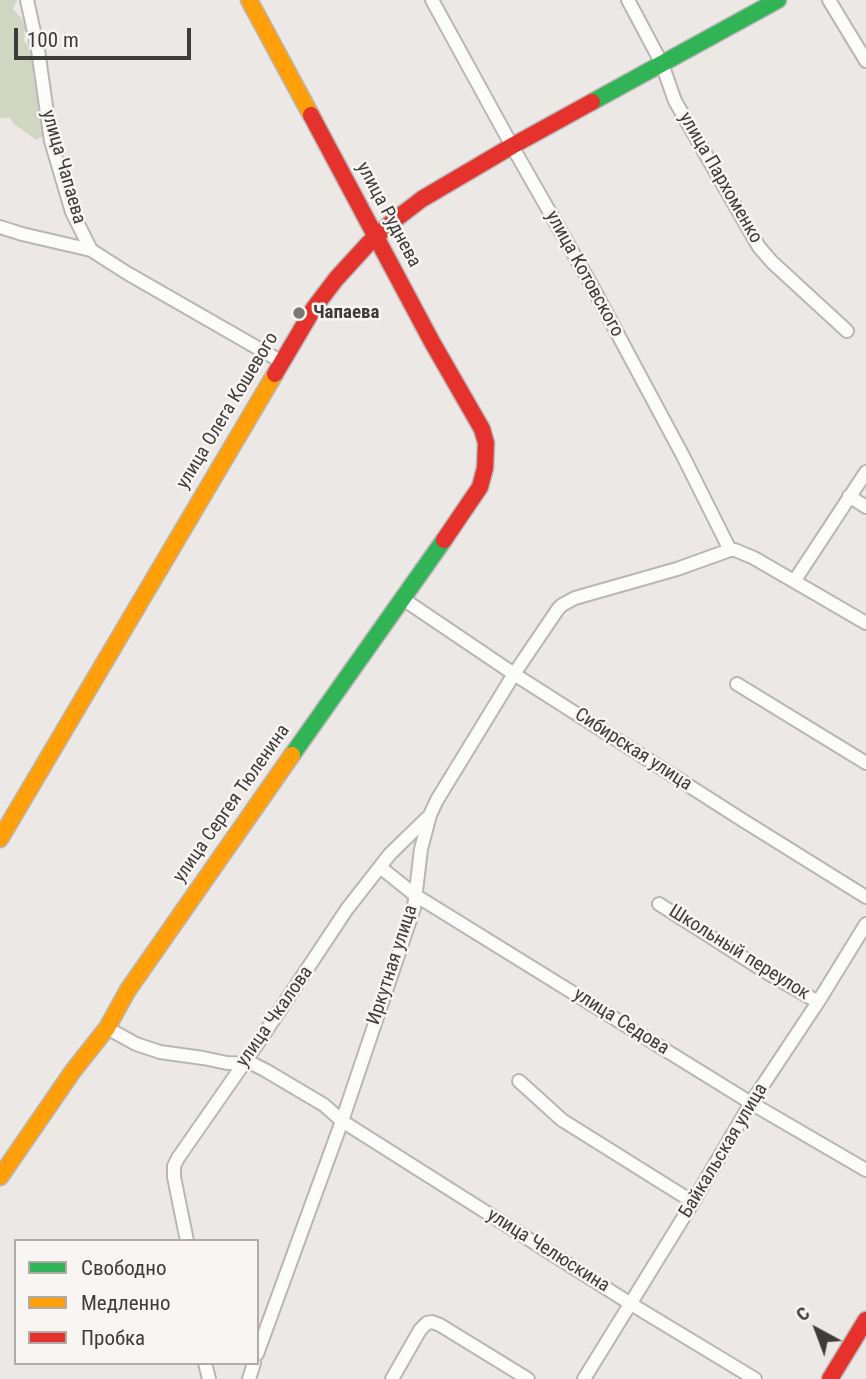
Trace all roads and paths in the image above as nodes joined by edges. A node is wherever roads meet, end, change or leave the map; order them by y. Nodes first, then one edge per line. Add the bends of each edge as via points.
1 (27, 0) edge
2 (249, 0) edge
3 (432, 0) edge
4 (628, 0) edge
5 (778, 0) edge
6 (829, 0) edge
7 (866, 61) edge
8 (662, 64) junction
9 (512, 146) junction
10 (0, 227) edge
11 (376, 236) junction
12 (91, 250) junction
13 (847, 331) dead end
14 (282, 362) junction
15 (486, 450) joint
16 (866, 472) edge
17 (849, 496) junction
18 (866, 507) edge
19 (730, 550) junction
20 (795, 580) junction
21 (403, 599) junction
22 (866, 623) edge
23 (514, 674) junction
24 (737, 684) dead end
25 (866, 763) edge
26 (430, 815) junction
27 (0, 839) edge
28 (380, 867) junction
29 (415, 895) junction
30 (866, 897) edge
31 (659, 904) dead end
32 (866, 924) edge
33 (818, 1002) junction
34 (107, 1028) junction
35 (242, 1065) junction
36 (519, 1081) dead end
37 (751, 1102) junction
38 (342, 1121) junction
39 (866, 1170) edge
40 (0, 1177) edge
41 (693, 1202) junction
42 (187, 1239) edge
43 (631, 1304) junction
44 (866, 1320) edge
45 (259, 1349) edge
46 (391, 1379) edge
47 (528, 1379) edge
48 (584, 1379) edge
49 (755, 1379) edge
50 (831, 1379) edge

1 - 12 street, улица Чапаева via 51,141 72,212
2 - 11 street, улица Руднева
3 - 9 street, улица Котовского
4 - 8 street, улица Пархоменко
5 - 8 street, улица Олега Кошевого
6 - 7 street
8 - 9 street, улица Олега Кошевого
8 - 13 street, улица Пархоменко via 675,101 759,247
9 - 11 street, улица Олега Кошевого via 422,200
9 - 19 street, улица Котовского
10 - 12 street, улица Чапаева
11 - 14 street, улица Олега Кошевого via 324,293
11 - 15 street, улица Руднева via 482,429
12 - 14 street, улица Чапаева
14 - 27 street, улица Олега Кошевого
15 - 21 street, улица Сергея Тюленина via 480,488
16 - 17 street
17 - 18 street
17 - 20 street
19 - 20 street via 746,553
19 - 23 street, Иркутная улица via 567,602
20 - 22 street
21 - 23 street, Сибирская улица
21 - 34 street, улица Сергея Тюленина via 167,934
23 - 26 street, Иркутная улица
23 - 30 street, Сибирская улица
24 - 25 street
26 - 28 street, улица Чкалова
26 - 29 street, Иркутная улица
28 - 29 street, улица Седова
28 - 35 street, улица Чкалова
29 - 37 street, улица Седова
29 - 38 street, Иркутная улица
31 - 33 street, Школьный переулок
32 - 33 street, Байкальская улица
33 - 37 street, Байкальская улица
34 - 35 street, улица Челюскина via 160,1052
34 - 40 street, улица Сергея Тюленина
35 - 38 street, улица Челюскина via 265,1070
35 - 42 street, улица Чкалова via 174,1166
36 - 41 street via 562,1120
37 - 39 street, улица Седова
37 - 41 street, Байкальская улица
38 - 43 street, улица Челюскина
38 - 45 street, Иркутная улица
41 - 43 street, Байкальская улица
43 - 48 street, Байкальская улица
43 - 49 street, улица Челюскина
44 - 50 street
46 - 47 street via 427,1323 436,1323

